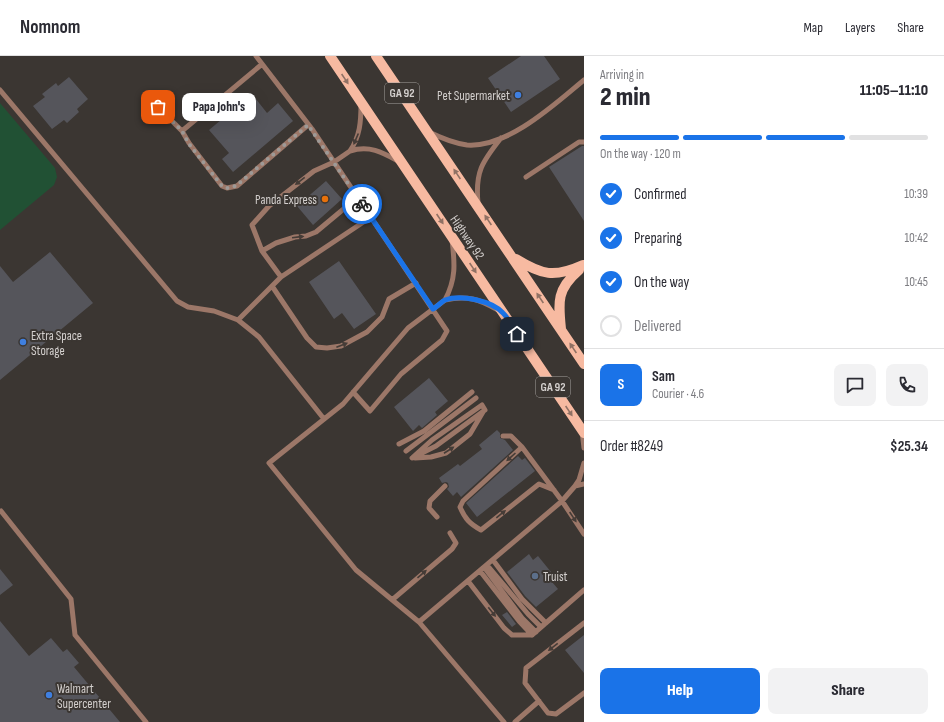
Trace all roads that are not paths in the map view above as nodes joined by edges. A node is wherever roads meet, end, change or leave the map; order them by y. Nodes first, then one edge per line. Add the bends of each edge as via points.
1 (256, 56) edge
2 (330, 56) edge
3 (376, 56) edge
4 (262, 65) junction
5 (584, 80) edge
6 (0, 90) edge
7 (361, 101) junction
8 (158, 107) dead end
9 (308, 125) junction
10 (182, 131) junction
11 (427, 131) junction
12 (501, 138) junction
13 (584, 142) edge
14 (350, 151) junction
15 (334, 162) junction
16 (403, 164) junction
17 (526, 177) dead end
18 (358, 197) junction
19 (479, 206) junction
20 (371, 217) junction
21 (451, 236) junction
22 (262, 251) junction
23 (513, 257) junction
24 (281, 277) junction
25 (416, 283) junction
26 (272, 286) junction
27 (445, 300) junction
28 (433, 309) junction
29 (503, 312) junction
30 (238, 320) junction
31 (562, 331) junction
32 (584, 364) edge
33 (353, 392) junction
34 (472, 392) dead end
35 (476, 398) dead end
36 (484, 410) junction
37 (324, 419) junction
38 (583, 431) edge
39 (503, 436) dead end
40 (399, 444) dead end
41 (522, 447) junction
42 (584, 448) edge
43 (406, 451) dead end
44 (412, 458) junction
45 (584, 463) edge
46 (584, 484) edge
47 (444, 486) dead end
48 (575, 486) junction
49 (554, 490) junction
50 (562, 501) junction
51 (1, 511) dead end
52 (437, 517) dead end
53 (450, 533) dead end
54 (584, 534) edge
55 (493, 560) junction
56 (484, 567) junction
57 (468, 581) junction
58 (584, 590) edge
59 (392, 600) junction
60 (420, 622) junction
61 (546, 623) junction
62 (584, 623) edge
63 (541, 627) junction
64 (534, 633) junction
65 (584, 693) edge
66 (539, 701) junction
67 (146, 722) edge
68 (504, 722) edge
69 (514, 722) edge

1 - 4 lane
2 -> 7 main road, Highway 92 / GA 92
3 - 11 main road, Highway 92 / GA 92
4 - 9 lane
4 - 10 lane
5 - 12 lane via 536,120
6 - 30 lane via 177,301 188,307 214,311
7 -> 14 lane via 360,129
7 - 16 main road, Highway 92 / GA 92
8 - 10 lane
9 - 10 lane via 236,186 227,188 222,186
9 - 15 lane
11 - 12 lane via 452,142 468,145 484,144
19 -> 11 main road, Highway 92 / GA 92
12 - 19 lane via 480,170
13 - 17 lane via 579,142
14 - 15 lane
14 - 16 lane via 358,148 370,149
15 - 18 lane
15 -> 22 lane via 314,171 269,206 252,225
16 -> 21 main road, Highway 92 / GA 92
18 - 20 lane
22 -> 18 lane via 295,236 306,236 316,232
23 -> 19 main road, Highway 92 / GA 92
20 - 24 lane
20 - 25 lane
21 - 27 lane via 453,279
21 -> 29 main road, Highway 92 / GA 92
22 - 24 lane
31 -> 23 main road, Highway 92 / GA 92
23 - 31 main road via 532,268 553,273 570,271 583,265 567,281 560,294 559,313
24 - 26 lane
26 -> 25 lane via 307,338 316,347 327,348 341,346 367,332 382,317 389,299
25 - 28 lane
26 - 30 lane
27 - 28 lane
27 - 29 lane via 461,297 477,300
28 - 33 lane via 408,328
28 - 33 lane via 447,331 442,340 401,374 370,411
29 -> 38 main road, Highway 92 / GA 92
30 - 37 lane via 259,337
32 -> 31 main road, Highway 92 / GA 92
33 - 37 lane
34 - 40 lane via 424,431
35 - 43 lane
36 - 44 lane via 436,446
44 -> 36 lane via 431,458 446,453 470,434
36 - 44 lane via 482,405 432,440
37 - 59 lane via 269,463 356,570
38 - 42 lane
39 - 41 lane via 511,436
41 - 49 lane
41 -> 49 lane via 463,501 460,507 464,516 471,525 481,530 539,484
45 - 48 lane
46 - 48 lane
47 - 52 lane via 430,500 429,508
48 - 50 lane
49 - 50 lane
50 -> 54 lane
50 - 55 lane
51 - 67 lane via 71,599 75,635
59 -> 53 lane via 452,548 456,543
55 - 56 lane
55 - 61 lane via 522,599
56 - 57 lane
56 - 63 lane
56 - 64 lane via 519,622
57 - 60 lane
57 -> 64 lane via 512,635
58 - 61 lane
59 - 60 lane
60 - 68 lane
61 - 63 lane
62 -> 66 lane via 526,668 525,683
63 - 64 lane
65 - 66 lane via 556,714 548,713
66 - 69 lane

